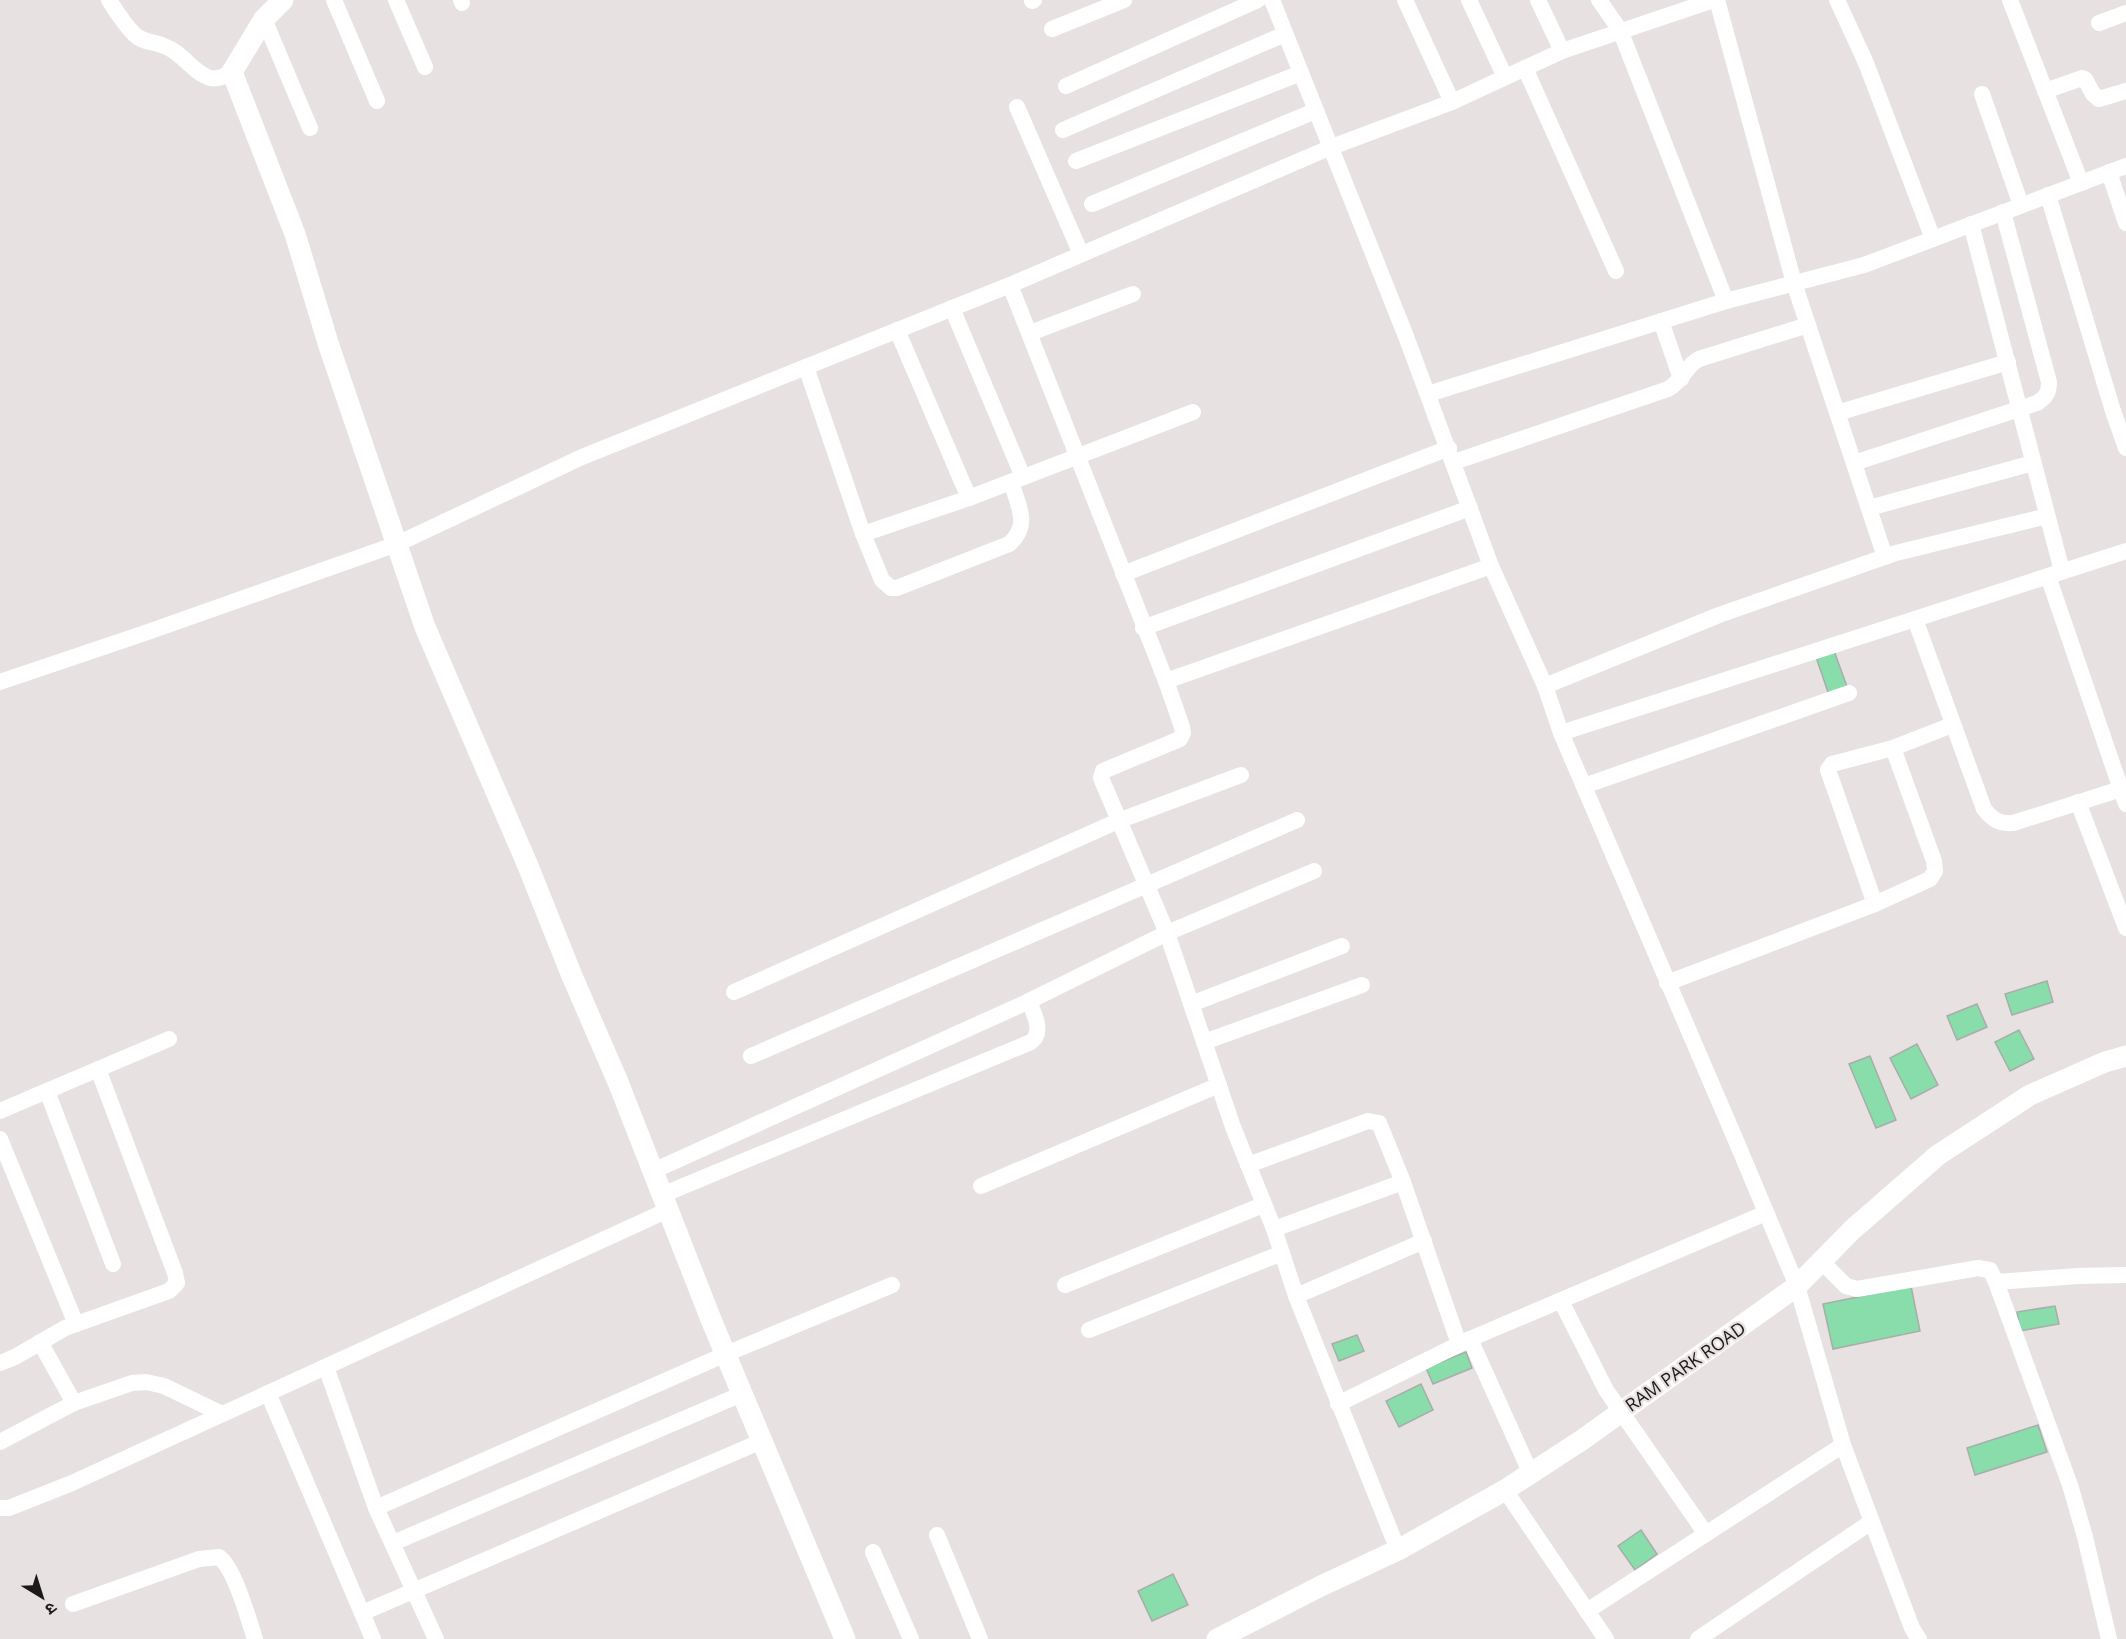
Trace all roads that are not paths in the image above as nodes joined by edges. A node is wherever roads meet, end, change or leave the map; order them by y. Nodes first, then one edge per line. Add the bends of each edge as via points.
1 (109, 0) edge
2 (283, 0) edge
3 (334, 0) edge
4 (396, 0) edge
5 (1124, 0) edge
6 (1258, 0) edge
7 (1272, 0) edge
8 (1405, 0) edge
9 (1469, 0) edge
10 (1538, 0) edge
11 (1599, 0) edge
12 (1716, 0) edge
13 (1837, 0) edge
14 (2010, 0) edge
15 (2126, 13) edge
16 (264, 19) junction
17 (2099, 23) dead end
18 (1052, 29) dead end
19 (1620, 30) junction
20 (1285, 33) junction
21 (1562, 51) junction
22 (425, 67) dead end
23 (1525, 68) junction
24 (232, 72) junction
25 (1301, 74) junction
26 (1505, 77) junction
27 (1066, 86) dead end
28 (2045, 91) junction
29 (2126, 91) edge
30 (1982, 94) dead end
31 (377, 101) dead end
32 (1452, 102) junction
33 (1017, 107) dead end
34 (1316, 111) junction
35 (310, 128) dead end
36 (1063, 130) dead end
37 (1329, 148) junction
38 (1076, 161) dead end
39 (2126, 166) edge
40 (2109, 172) junction
41 (2081, 183) junction
42 (2048, 195) junction
43 (1092, 204) dead end
44 (2021, 205) junction
45 (2003, 212) junction
46 (2126, 223) edge
47 (1971, 224) junction
48 (1933, 239) junction
49 (1081, 254) junction
50 (1616, 271) dead end
51 (1794, 283) junction
52 (1010, 285) junction
53 (1133, 294) dead end
54 (1726, 301) junction
55 (952, 308) junction
56 (1661, 321) junction
57 (1808, 325) junction
58 (897, 330) junction
59 (1030, 333) junction
60 (2008, 362) junction
61 (806, 367) junction
62 (1681, 379) junction
63 (1428, 394) junction
64 (2019, 409) junction
65 (1193, 412) dead end
66 (1837, 413) junction
67 (2126, 447) edge
68 (1451, 455) junction
69 (1079, 456) junction
70 (1854, 464) junction
71 (2033, 464) junction
72 (1017, 479) junction
73 (969, 498) junction
74 (1470, 508) junction
75 (1869, 508) junction
76 (2046, 516) junction
77 (863, 534) junction
78 (397, 544) junction
79 (2126, 551) edge
80 (1885, 557) junction
81 (1491, 566) junction
82 (2055, 573) junction
83 (1123, 574) junction
84 (1915, 619) junction
85 (1143, 628) junction
86 (1166, 681) junction
87 (0, 682) edge
88 (1545, 686) junction
89 (1849, 693) dead end
90 (1952, 725) junction
91 (1561, 733) junction
92 (1893, 748) junction
93 (1240, 775) dead end
94 (1584, 786) junction
95 (2123, 796) edge
96 (2078, 802) junction
97 (1297, 820) dead end
98 (1118, 821) junction
99 (1314, 871) dead end
100 (1146, 885) junction
101 (1875, 904) junction
102 (2126, 928) edge
103 (1167, 933) junction
104 (1342, 946) dead end
105 (1667, 983) junction
106 (1362, 985) dead end
107 (734, 992) dead end
108 (1029, 1001) junction
109 (1191, 1004) junction
110 (169, 1039) dead end
111 (1204, 1042) junction
112 (752, 1056) dead end
113 (2126, 1056) edge
114 (98, 1069) junction
115 (1218, 1085) junction
116 (47, 1091) junction
117 (0, 1111) edge
118 (0, 1138) edge
119 (1248, 1166) junction
120 (653, 1171) junction
121 (1403, 1182) junction
122 (981, 1186) dead end
123 (665, 1202) junction
124 (1263, 1205) junction
125 (1766, 1213) junction
126 (1274, 1229) junction
127 (1424, 1240) junction
128 (1281, 1253) junction
129 (1821, 1261) junction
130 (113, 1264) dead end
131 (2126, 1275) edge
132 (1996, 1282) junction
133 (892, 1285) dead end
134 (1065, 1285) dead end
135 (1797, 1287) junction
136 (1296, 1296) junction
137 (1561, 1301) junction
138 (76, 1324) junction
139 (1089, 1330) dead end
140 (40, 1342) junction
141 (1465, 1342) junction
142 (726, 1354) junction
143 (0, 1363) edge
144 (326, 1367) junction
145 (268, 1393) junction
146 (742, 1394) junction
147 (74, 1403) junction
148 (1338, 1404) junction
149 (1621, 1411) junction
150 (222, 1414) junction
151 (762, 1441) junction
152 (0, 1442) edge
153 (1843, 1445) junction
154 (1531, 1474) junction
155 (1506, 1490) junction
156 (0, 1508) edge
157 (376, 1508) junction
158 (1871, 1522) junction
159 (1706, 1534) junction
160 (937, 1535) dead end
161 (393, 1543) junction
162 (1398, 1550) junction
163 (873, 1552) dead end
164 (415, 1590) junction
165 (73, 1604) dead end
166 (1587, 1611) junction
167 (362, 1613) junction
168 (255, 1639) edge
169 (373, 1639) edge
170 (436, 1639) edge
171 (845, 1639) edge
172 (911, 1639) edge
173 (980, 1639) edge
174 (1217, 1639) edge
175 (1606, 1639) edge
176 (1698, 1639) edge
177 (1919, 1639) edge
178 (2109, 1639) edge

1 - 24 street via 135,36 163,45 210,78
2 - 16 street
3 - 31 street
4 - 22 street
5 - 18 street
6 - 27 street
7 - 20 street
8 - 32 street
9 - 26 street
10 - 21 street
11 - 19 street
12 - 19 street
12 - 51 street
13 - 48 street via 1866,63
14 - 28 street
15 - 17 street
16 - 24 street
16 - 35 street
19 - 21 street
19 - 54 street
20 - 25 street
20 - 36 street
21 - 23 street
23 - 26 street
23 - 50 street
24 - 78 street via 295,234
25 - 34 street
25 - 38 street
26 - 32 street
28 - 29 street via 2082,78 2099,99
28 - 41 street
30 - 44 street
32 - 37 street
33 - 49 street
34 - 37 street
34 - 43 street
37 - 49 street
37 - 63 street
39 - 40 street
40 - 41 street
40 - 46 street
41 - 42 street
42 - 44 street
42 - 67 street
44 - 45 street
45 - 47 street
45 - 64 street via 2049,382 2045,398
47 - 48 street
47 - 60 street
48 - 51 street via 1864,265
49 - 52 street
51 - 54 street
51 - 57 street
52 - 55 street
52 - 59 street
53 - 59 street
54 - 56 street
55 - 58 street
55 - 72 street
56 - 62 street
56 - 63 street
57 - 62 street via 1699,359 1685,369
57 - 66 street
58 - 61 street
58 - 73 street
59 - 69 street
60 - 64 street
60 - 66 street
61 - 77 street
61 - 78 street via 582,457
62 - 68 street via 1668,389
63 - 68 street
64 - 70 street
64 - 71 street
65 - 69 street
66 - 70 street
68 - 74 street
68 - 83 street
69 - 72 street
69 - 83 street
70 - 75 street
71 - 75 street
71 - 76 street
72 - 73 street
72 - 77 street via 1022,519 1017,538 897,588 882,580
73 - 77 street
74 - 81 street
74 - 85 street
75 - 80 street
76 - 80 street
76 - 82 street
78 - 87 street
78 - 120 street via 425,627
79 - 82 street
80 - 88 street via 1719,615
81 - 86 street
81 - 88 street
82 - 84 street
82 - 95 street
83 - 85 street
84 - 90 street
84 - 91 street
85 - 86 street
86 - 98 street via 1183,733 1174,742 1103,771 1101,778
88 - 91 street
89 - 94 street
90 - 92 street
90 - 96 street via 1984,810 1992,820 2013,824
91 - 94 street
92 - 101 street via 1935,871 1921,885
92 - 101 street via 1833,764 1828,770
93 - 98 street
94 - 105 street
95 - 96 street
96 - 102 street
97 - 100 street
98 - 100 street
98 - 107 street
99 - 103 street
100 - 103 street
100 - 112 street
101 - 105 street
103 - 108 street
103 - 109 street
104 - 109 street
105 - 125 street
106 - 111 street
108 - 120 street
108 - 123 street via 1038,1026 1038,1034 1031,1042
109 - 111 street
110 - 114 street
111 - 115 street
113 - 129 street, RAM PARK ROAD via 2030,1095 1938,1155
114 - 116 street
114 - 138 street via 177,1283 169,1291
115 - 119 street
115 - 122 street
116 - 117 street
116 - 130 street
118 - 138 street
119 - 121 street via 1375,1121 1382,1127
119 - 124 street
120 - 123 street
121 - 126 street
121 - 127 street
123 - 142 street
123 - 144 street
124 - 126 street
124 - 134 street
125 - 135 street
125 - 137 street
126 - 128 street
127 - 136 street
127 - 141 street
128 - 136 street
128 - 139 street
129 - 132 street via 1846,1286 1857,1289 1978,1268 1990,1270
129 - 135 street, RAM PARK ROAD
131 - 132 street
132 - 178 street via 2070,1485
133 - 142 street
135 - 149 street, RAM PARK ROAD
135 - 153 street
136 - 148 street
137 - 141 street
137 - 149 street via 1606,1390
138 - 140 street
140 - 143 street
140 - 147 street
141 - 148 street
141 - 154 street
142 - 146 street
142 - 157 street
144 - 145 street
144 - 157 street
145 - 150 street
145 - 167 street
146 - 151 street
146 - 161 street
147 - 150 street via 146,1382 164,1386
147 - 152 street
148 - 162 street
149 - 154 street, RAM PARK ROAD
149 - 159 street
150 - 156 street via 72,1483
151 - 164 street
151 - 171 street
153 - 158 street
153 - 159 street
154 - 155 street, RAM PARK ROAD
155 - 162 street, RAM PARK ROAD
155 - 166 street
157 - 161 street
158 - 176 street
158 - 177 street
159 - 166 street
160 - 173 street
161 - 164 street
162 - 174 street, RAM PARK ROAD
163 - 172 street
164 - 167 street
164 - 170 street
165 - 168 street via 199,1558 219,1557 231,1573
166 - 175 street
167 - 169 street

